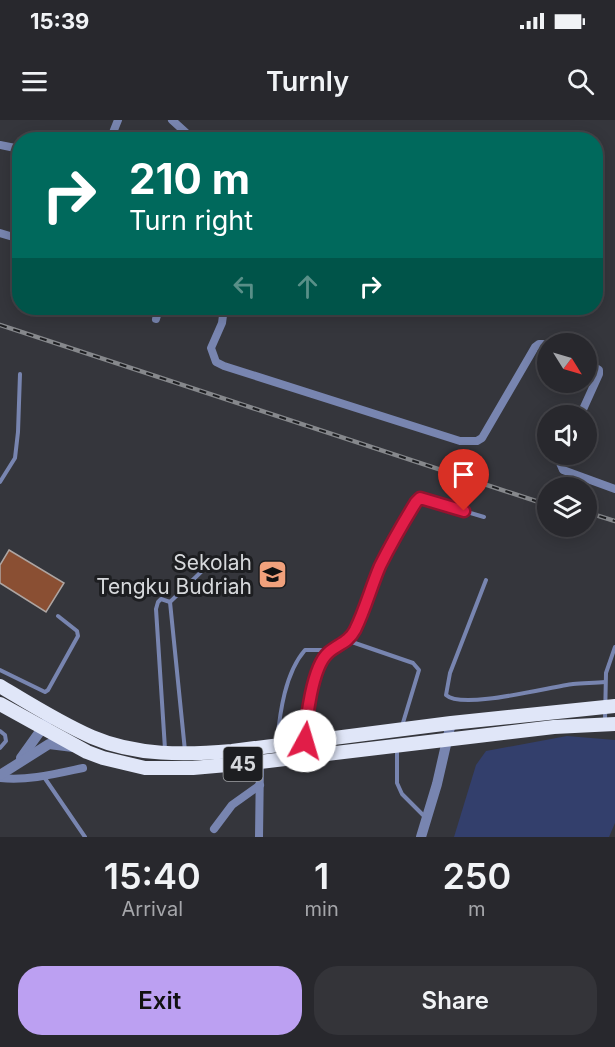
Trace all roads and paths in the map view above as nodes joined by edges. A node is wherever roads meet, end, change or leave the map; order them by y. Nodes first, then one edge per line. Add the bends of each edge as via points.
1 (172, 120) edge
2 (185, 132) edge
3 (157, 315) edge
4 (223, 315) edge
5 (156, 320) dead end
6 (537, 345) edge
7 (20, 374) dead end
8 (561, 465) edge
9 (0, 482) edge
10 (615, 489) edge
11 (484, 517) dead end
12 (201, 572) dead end
13 (486, 580) dead end
14 (170, 602) junction
15 (58, 616) dead end
16 (349, 641) junction
17 (615, 649) edge
18 (327, 654) junction
19 (0, 670) edge
20 (606, 682) junction
21 (0, 686) edge
22 (0, 704) edge
23 (610, 707) edge
24 (51, 716) junction
25 (452, 723) junction
26 (610, 724) edge
27 (43, 729) junction
28 (401, 729) junction
29 (0, 731) edge
30 (449, 739) junction
31 (305, 741) junction
32 (397, 744) junction
33 (276, 746) junction
34 (0, 748) edge
35 (79, 748) junction
36 (165, 754) junction
37 (186, 755) junction
38 (260, 762) junction
39 (15, 766) junction
40 (83, 768) dead end
41 (0, 776) edge
42 (43, 776) junction
43 (260, 785) junction
44 (426, 819) junction
45 (214, 829) dead end
46 (85, 837) edge
47 (259, 837) edge
48 (421, 837) edge

1 - 2 street
3 - 5 street
4 - 6 street via 211,348 216,362 460,441 482,438
7 - 9 lane via 15,458
8 - 10 street via 567,472
11 - 16 lane via 420,498 380,567
12 - 14 lane
13 - 20 lane via 450,673 446,695 451,700
14 - 36 lane via 161,599 156,609
14 - 37 lane
15 - 19 lane via 78,636 48,690
16 - 18 lane
16 - 28 lane via 413,663 419,670
17 - 20 lane
18 - 31 lane via 314,684
18 - 33 lane via 305,650 296,660 279,718
20 - 23 lane
21 - 24 highway, 45
22 - 27 highway, 45
23 - 25 highway, 45
23 - 26 lane
24 - 27 street
24 - 36 highway, 45 via 94,738
25 - 28 highway, 45
25 - 30 street
26 - 30 highway, 45
27 - 35 highway, 45
27 - 39 street
28 - 31 highway, 45
29 - 34 lane via 6,741
30 - 32 highway, 45
30 - 44 street
31 - 33 highway, 45
32 - 38 highway, 45
32 - 44 lane via 397,783 402,794
33 - 37 highway, 45
35 - 38 highway, 45 via 145,768
35 - 39 street via 49,744
36 - 37 highway, 45
38 - 43 street
39 - 41 street
40 - 42 street
41 - 42 street
42 - 46 lane
43 - 45 street via 232,805
43 - 47 street
44 - 48 street

